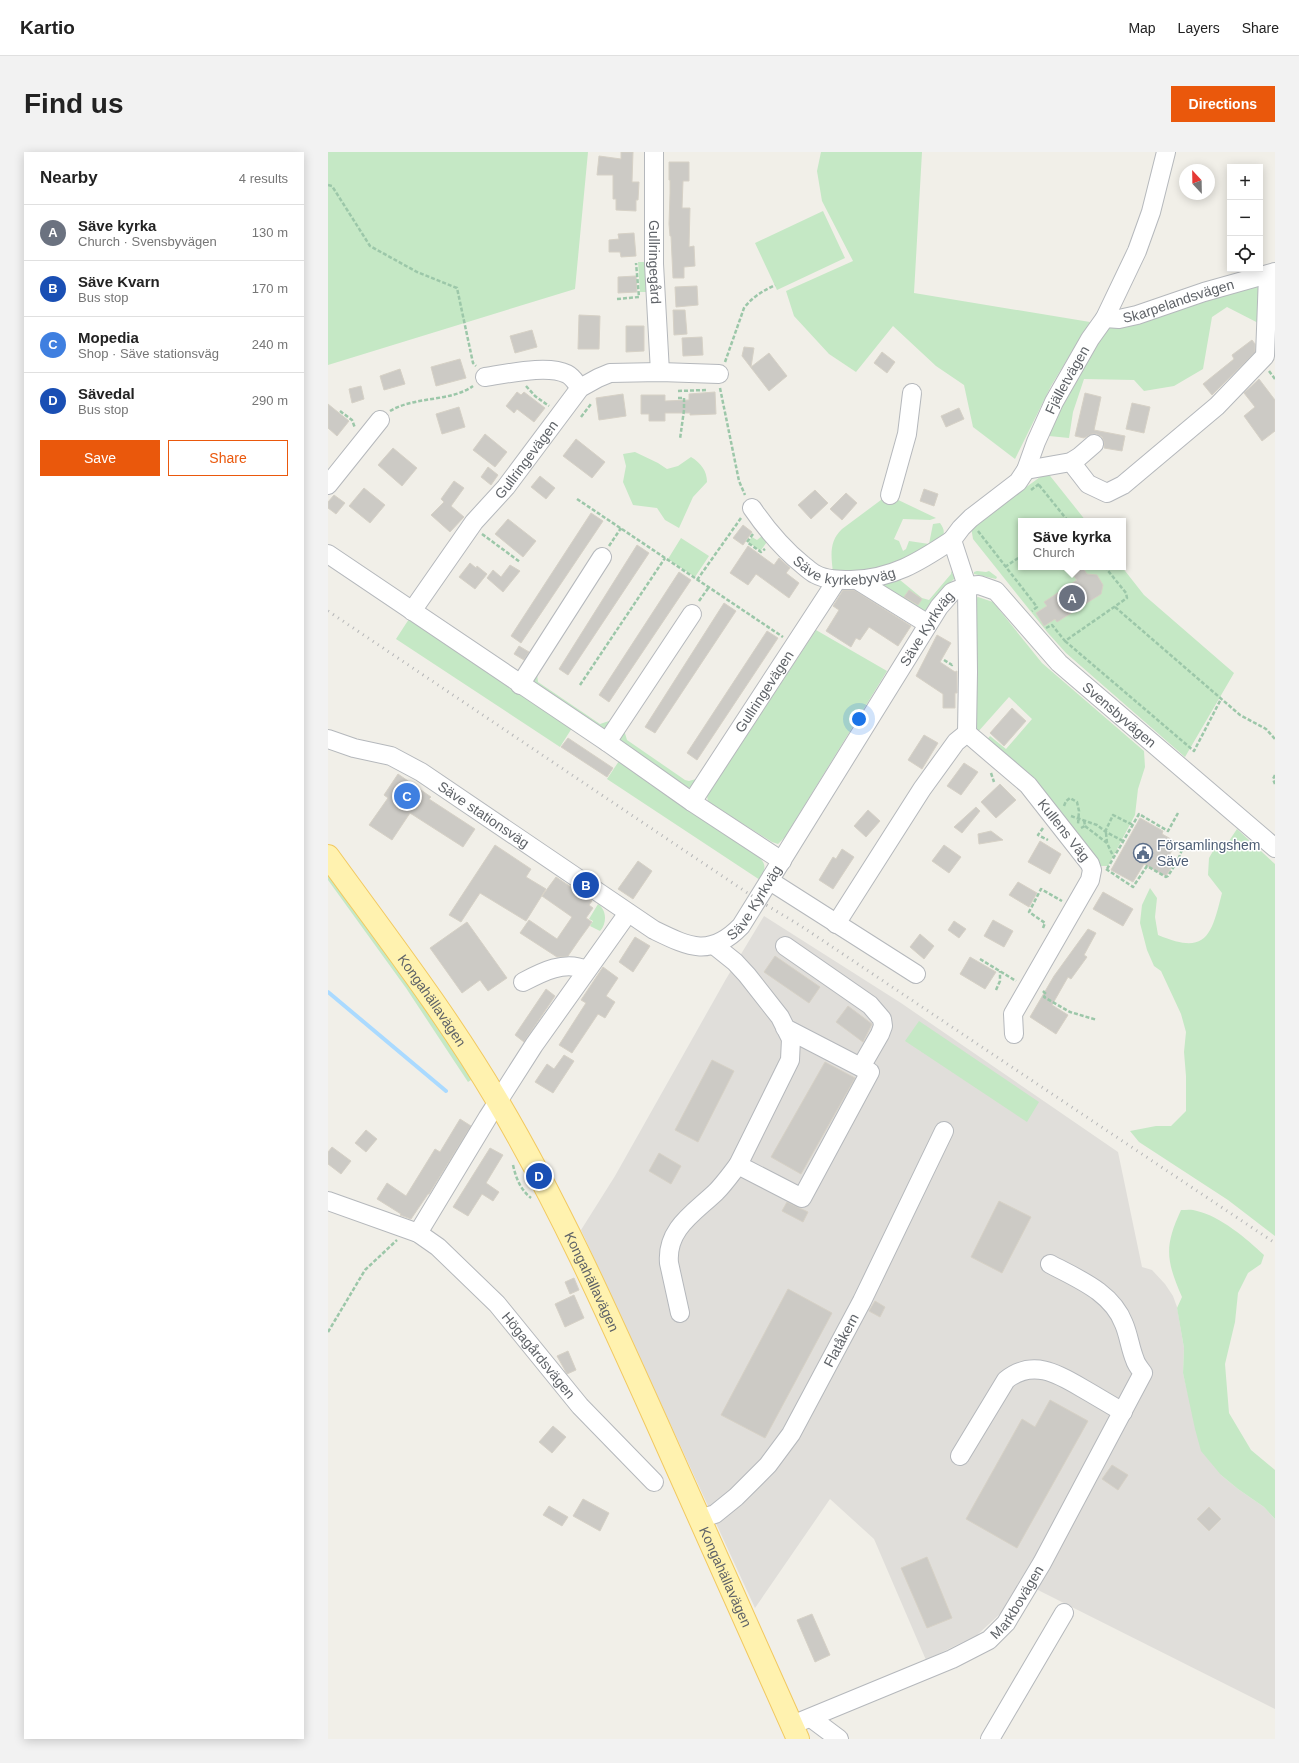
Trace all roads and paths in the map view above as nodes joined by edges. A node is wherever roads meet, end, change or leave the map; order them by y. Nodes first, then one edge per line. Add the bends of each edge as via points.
1 (654, 152) edge
2 (1166, 152) edge
3 (328, 185) edge
4 (636, 263) dead end
5 (1272, 274) edge
6 (775, 285) dead end
7 (618, 299) dead end
8 (1105, 318) junction
9 (660, 372) junction
10 (719, 374) junction
11 (486, 377) junction
12 (526, 385) dead end
13 (580, 388) junction
14 (708, 390) dead end
15 (678, 391) dead end
16 (912, 393) dead end
17 (678, 398) dead end
18 (591, 404) dead end
19 (340, 411) dead end
20 (560, 415) junction
21 (581, 417) dead end
22 (380, 420) joint
23 (680, 438) dead end
24 (361, 442) junction
25 (1094, 444) dead end
26 (1071, 462) junction
27 (1032, 475) junction
28 (328, 485) edge
29 (1027, 494) dead end
30 (890, 495) dead end
31 (577, 499) dead end
32 (751, 507) junction
33 (1066, 518) edge
34 (471, 526) junction
35 (983, 526) dead end
36 (621, 528) junction
37 (952, 540) junction
38 (328, 554) edge
39 (602, 557) joint
40 (665, 558) junction
41 (1018, 558) edge
42 (520, 562) dead end
43 (1005, 567) junction
44 (1107, 570) edge
45 (698, 580) junction
46 (837, 580) junction
47 (857, 580) junction
48 (967, 586) junction
49 (1115, 606) junction
50 (412, 611) junction
51 (1030, 612) dead end
52 (692, 614) dead end
53 (928, 624) junction
54 (1042, 630) dead end
55 (1065, 641) junction
56 (795, 645) junction
57 (520, 685) junction
58 (580, 685) dead end
59 (1221, 699) junction
60 (967, 733) junction
61 (328, 739) edge
62 (1275, 739) edge
63 (607, 742) junction
64 (1275, 775) edge
65 (1275, 784) edge
66 (692, 802) junction
67 (1065, 809) dead end
68 (1178, 813) dead end
69 (1068, 814) dead end
70 (1078, 818) junction
71 (1084, 820) junction
72 (1038, 823) dead end
73 (1133, 825) junction
74 (1085, 826) junction
75 (1105, 832) junction
76 (1048, 840) dead end
77 (1123, 842) junction
78 (1107, 843) junction
79 (1183, 847) dead end
80 (1275, 848) edge
81 (328, 856) edge
82 (1114, 858) junction
83 (782, 860) junction
84 (1100, 870) junction
85 (770, 881) junction
86 (1074, 908) junction
87 (628, 913) junction
88 (836, 924) junction
89 (1042, 928) dead end
90 (715, 946) junction
91 (785, 946) dead end
92 (980, 959) dead end
93 (586, 970) junction
94 (1000, 971) junction
95 (916, 974) dead end
96 (523, 982) dead end
97 (1036, 986) junction
98 (996, 990) dead end
99 (1097, 1020) dead end
100 (786, 1028) junction
101 (1014, 1034) dead end
102 (861, 1067) junction
103 (498, 1102) junction
104 (944, 1131) dead end
105 (513, 1164) dead end
106 (738, 1165) junction
107 (533, 1199) dead end
108 (328, 1201) edge
109 (411, 1231) junction
110 (1050, 1264) dead end
111 (680, 1313) dead end
112 (328, 1332) edge
113 (1122, 1412) junction
114 (960, 1456) dead end
115 (654, 1482) dead end
116 (699, 1518) junction
117 (1064, 1613) dead end
118 (800, 1727) edge
119 (839, 1739) edge
120 (990, 1739) edge

1 - 9 street, Gullringegård via 654,264
2 - 8 street, Fjälletvägen via 1151,212 1137,251
3 - 11 path via 332,186 370,246 417,272 457,288 473,363
4 - 7 path via 638,297
5 - 8 street, Skarpelandsvägen via 1204,292 1133,316
5 - 26 street via 1266,303 1265,356 1217,406 1123,485 1108,493 1088,484
6 - 10 path via 757,295 744,308
8 - 27 street, Fjälletvägen via 1054,402 1036,442
9 - 10 street
9 - 13 street via 610,373
10 - 32 path via 720,392 740,481
11 - 13 street via 554,370 567,374
11 - 22 path via 458,393 396,408
12 - 20 path via 535,396
13 - 20 street, Gullringevägen
14 - 15 path
16 - 30 street via 907,434
17 - 23 path via 684,398
18 - 21 path
19 - 24 path via 352,420
20 - 34 street, Gullringevägen via 506,487
22 - 24 street
24 - 28 street
25 - 26 street
26 - 27 street
27 - 29 path
27 - 33 path
27 - 37 street, Fjälletvägen via 1018,482 971,518
31 - 36 path
32 - 45 path
32 - 46 street, Säve kyrkebyväg via 769,533 791,556 815,574
34 - 42 path
34 - 50 street, Gullringevägen
35 - 43 path via 977,530
36 - 39 path
36 - 40 path
37 - 47 street, Säve kyrkebyväg via 903,570 882,577
37 - 48 street
38 - 50 street
39 - 57 street
40 - 45 path
40 - 58 path
41 - 43 path
43 - 51 path via 1037,607
44 - 49 path via 1128,597
45 - 56 path
46 - 47 street, Säve kyrkebyväg
46 - 56 street, Gullringevägen
47 - 53 street
48 - 53 street, Säve Kyrkväg via 948,595
48 - 60 street
48 - 80 street, Svensbyvägen via 979,585 996,591 1059,663
49 - 55 path
49 - 59 path
50 - 57 street
52 - 63 street
53 - 83 street, Säve Kyrkväg
54 - 55 path via 1052,625
55 - 59 path via 1194,751
56 - 66 street, Gullringevägen
57 - 63 street
59 - 62 path via 1244,717 1266,729
60 - 84 street, Kullens Väg via 1028,785 1090,864
60 - 88 street via 956,742 922,790
61 - 87 street, Säve stationsväg via 391,756 421,772
63 - 66 street
64 - 65 path
66 - 83 street
67 - 70 path via 1067,799 1075,800 1079,807
68 - 73 path via 1168,831 1139,814
69 - 70 path
70 - 71 path
70 - 74 path via 1080,827
71 - 74 path
71 - 75 path via 1097,825
72 - 76 path via 1043,827 1038,835
73 - 75 path via 1113,815
73 - 77 path
74 - 78 path
75 - 77 path
75 - 78 path
77 - 82 path
78 - 82 path
79 - 84 path via 1167,877 1147,866 1133,887
81 - 103 main road, Kongahällavägen via 446,1020
82 - 84 path
83 - 85 street, Säve Kyrkväg
84 - 86 street, Kullens Väg via 1090,880
85 - 88 street
85 - 90 street, Säve Kyrkväg via 741,926
86 - 89 path via 1041,888 1029,912 1045,923
86 - 97 street, Kullens Väg
87 - 90 street, Säve Kyrkväg via 654,930 682,943 703,947
87 - 93 street
88 - 95 street
90 - 100 street via 747,975
91 - 102 street via 870,1005 882,1019 880,1034
92 - 94 path
93 - 96 street via 578,966 559,967 541,972
93 - 103 street
94 - 97 path
94 - 98 path via 1000,982
97 - 99 path via 1046,994 1044,997 1070,1012
97 - 101 street, Kullens Väg via 1013,1014
100 - 102 street
100 - 106 street via 791,1039 790,1060
102 - 106 street via 870,1072 802,1198
103 - 109 street
103 - 116 main road, Kongahällavägen via 577,1247
104 - 116 street, Flatåkern via 862,1301 791,1434 768,1465 736,1497 715,1514
105 - 107 path via 518,1183
106 - 111 street via 716,1192 682,1223 672,1237 668,1256
108 - 109 street, Högagårdsvägen
109 - 112 path via 400,1237 365,1270
109 - 115 street, Högagårdsvägen via 438,1247 481,1287 580,1406
110 - 113 street, Markbovägen via 1104,1295 1116,1308 1124,1323 1135,1361 1143,1373
113 - 114 street via 1059,1374 1029,1369 1006,1380
113 - 118 street, Markbovägen via 1042,1563 1006,1623 988,1640 952,1659
116 - 118 main road, Kongahällavägen
117 - 120 street
118 - 119 street

